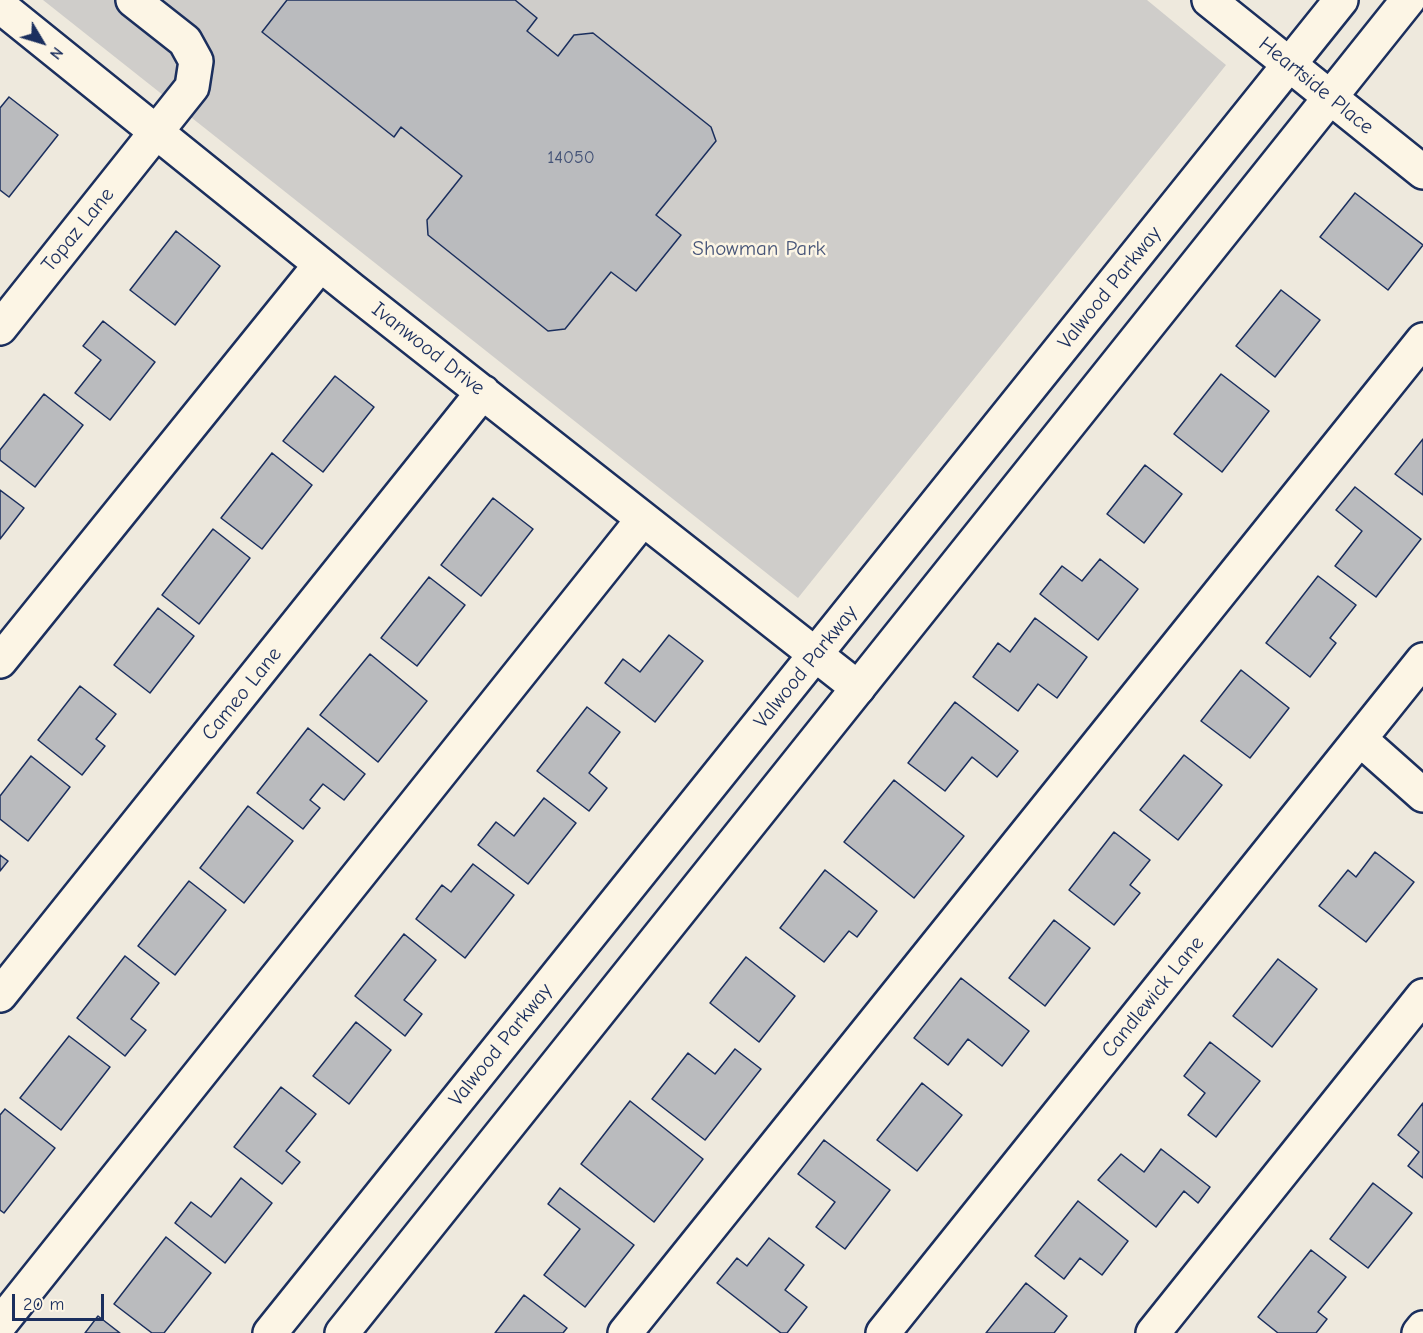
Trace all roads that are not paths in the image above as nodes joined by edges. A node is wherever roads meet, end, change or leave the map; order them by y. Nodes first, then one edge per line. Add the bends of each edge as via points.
1 (133, 0) edge
2 (1209, 0) edge
3 (1341, 0) edge
4 (1408, 0) edge
5 (0, 6) edge
6 (1289, 65) junction
7 (1330, 98) junction
8 (157, 133) junction
9 (1423, 172) edge
10 (320, 265) junction
11 (0, 328) edge
12 (1423, 340) edge
13 (483, 392) junction
14 (643, 519) junction
15 (816, 654) junction
16 (1423, 660) edge
17 (0, 661) edge
18 (858, 688) junction
19 (1360, 739) junction
20 (1423, 795) edge
21 (0, 995) edge
22 (1423, 996) edge
23 (0, 1324) edge
24 (1423, 1328) edge
25 (270, 1333) edge
26 (342, 1333) edge
27 (625, 1333) edge
28 (883, 1333) edge
29 (1153, 1333) edge
30 (1419, 1333) edge

1 - 8 main road, Topaz Lane via 185,42 196,61 192,87
2 - 6 main road, Heartside Place
3 - 6 main road, Valwood Parkway
4 - 7 main road
5 - 8 main road, Ivanwood Drive
6 - 7 main road, Heartside Place
6 - 15 main road, Valwood Parkway
7 - 9 main road, Heartside Place
7 - 18 main road
8 - 10 main road, Ivanwood Drive
8 - 11 main road, Topaz Lane
10 - 13 main road, Ivanwood Drive
10 - 17 main road
12 - 27 main road
13 - 14 main road, Ivanwood Drive
13 - 21 main road, Cameo Lane
14 - 15 main road, Ivanwood Drive
14 - 23 main road
15 - 18 main road, Ivanwood Drive
15 - 25 main road, Valwood Parkway
16 - 19 main road, Candlewick Lane
18 - 26 main road
19 - 20 main road
19 - 28 main road, Candlewick Lane
22 - 29 main road
24 - 30 main road

